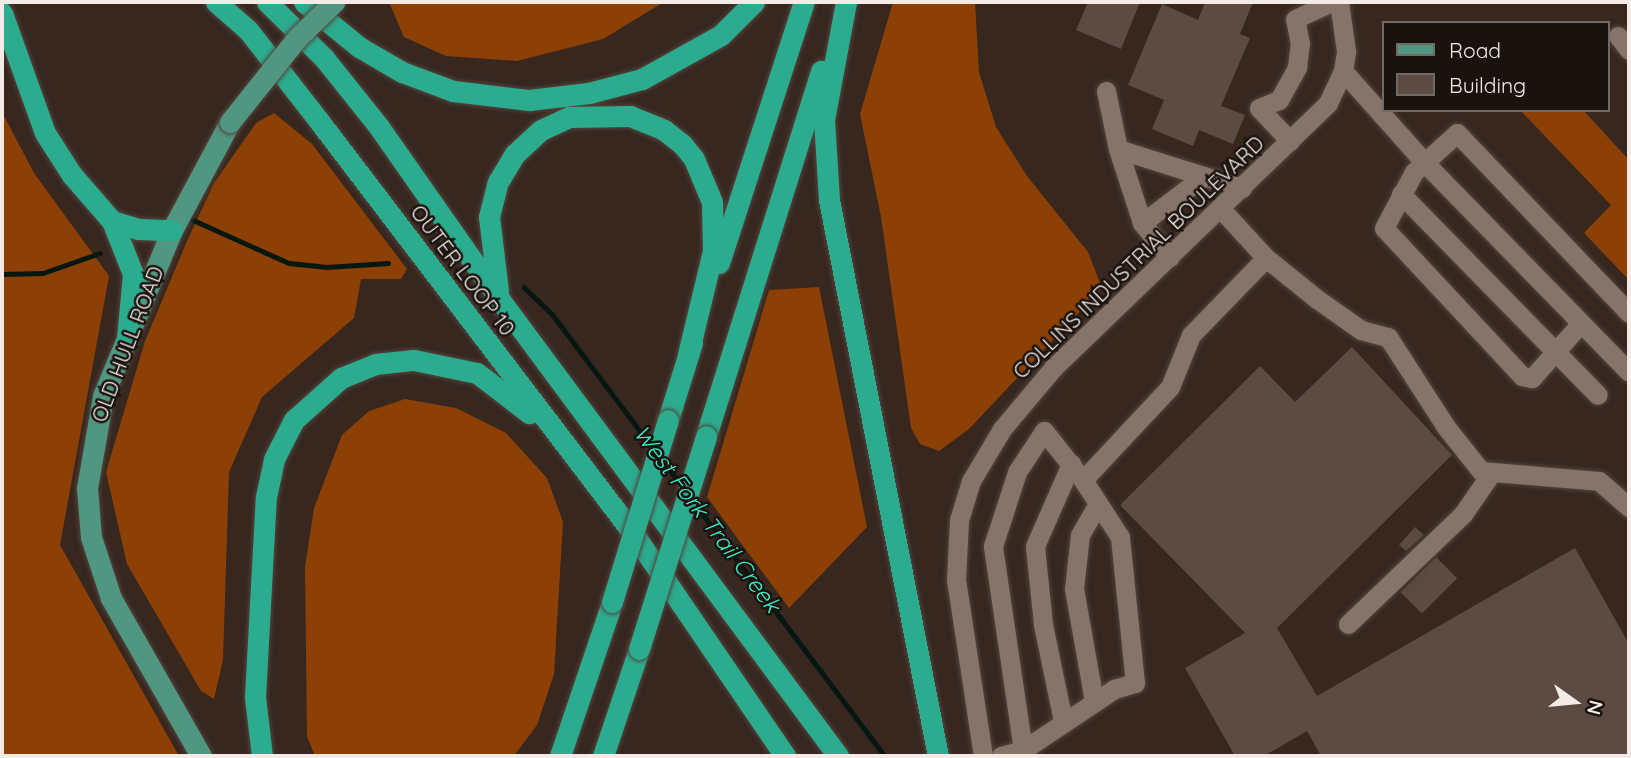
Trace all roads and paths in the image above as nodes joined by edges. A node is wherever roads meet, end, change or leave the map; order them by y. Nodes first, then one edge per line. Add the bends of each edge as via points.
1 (216, 2) edge
2 (267, 2) edge
3 (304, 2) edge
4 (334, 2) edge
5 (754, 2) edge
6 (804, 2) edge
7 (844, 2) edge
8 (1331, 2) edge
9 (1339, 2) edge
10 (2, 13) edge
11 (1343, 71) junction
12 (1106, 91) dead end
13 (1290, 141) junction
14 (1118, 149) junction
15 (1424, 162) junction
16 (1204, 176) junction
17 (1242, 188) junction
18 (1401, 194) junction
19 (1221, 209) junction
20 (112, 220) junction
21 (1142, 223) junction
22 (172, 230) junction
23 (1170, 257) junction
24 (1266, 258) junction
25 (500, 300) junction
26 (1629, 313) edge
27 (1581, 323) junction
28 (127, 339) junction
29 (1556, 352) junction
30 (688, 354) junction
31 (1629, 372) edge
32 (1598, 395) dead end
33 (580, 464) junction
34 (1071, 464) junction
35 (1492, 472) junction
36 (1083, 480) junction
37 (1098, 504) junction
38 (1629, 508) edge
39 (1348, 624) dead end
40 (579, 700) junction
41 (1094, 701) junction
42 (1063, 721) junction
43 (1023, 750) junction
44 (201, 756) edge
45 (262, 756) edge
46 (553, 756) edge
47 (560, 756) edge
48 (603, 756) edge
49 (785, 756) edge
50 (838, 756) edge
51 (938, 756) edge
52 (984, 756) edge
53 (1001, 756) edge

1 - 33 highway, OUTER LOOP 10 via 248,30 312,111
2 - 25 highway via 324,58 379,127
3 - 5 highway via 359,47 402,72 453,91 529,100 589,93 642,79 721,35
4 - 22 main road, OLD HULL ROAD, bridge via 297,38 230,122
6 - 30 highway
7 - 48 highway, bridge
7 - 51 highway via 824,120 829,200
8 - 13 street via 1295,19 1300,44 1297,67 1279,100 1259,108
9 - 11 street, COLLINS INDUSTRIAL BOULEVARD via 1346,51
10 - 20 highway via 45,133 72,175
11 - 13 street, COLLINS INDUSTRIAL BOULEVARD via 1328,103
11 - 15 street
12 - 14 street
13 - 17 street, COLLINS INDUSTRIAL BOULEVARD
14 - 16 street
14 - 21 street
15 - 18 street
15 - 26 street via 1457,133
15 - 27 street
16 - 17 street
16 - 21 street
17 - 19 street, COLLINS INDUSTRIAL BOULEVARD
18 - 29 street
18 - 29 street via 1384,228 1522,376 1532,378
19 - 23 street, COLLINS INDUSTRIAL BOULEVARD
19 - 24 street
20 - 22 highway via 138,229
20 - 28 highway via 133,274
21 - 23 street
22 - 28 main road, OLD HULL ROAD
23 - 52 street, COLLINS INDUSTRIAL BOULEVARD via 1027,397 980,463 964,500 956,540 956,580
24 - 35 street via 1361,330 1388,337 1446,427 1481,471
24 - 36 street via 1191,335 1170,387
25 - 30 highway via 488,230 492,201 507,165 526,141 555,122 587,113 630,116 657,126 682,144 694,159 712,202 713,251
25 - 50 highway
27 - 29 street
27 - 31 street
28 - 44 main road, OLD HULL ROAD via 94,431 87,488 91,537 111,598
29 - 32 street
30 - 40 highway, bridge
33 - 45 highway via 498,384 454,365 414,359 375,363 341,378 308,403 282,441 266,497 255,697
33 - 49 highway, OUTER LOOP 10 via 634,533
34 - 36 street
34 - 42 street via 1035,547 1043,624
34 - 43 street via 1044,431 1017,472 993,546
35 - 38 street via 1599,481
35 - 39 street via 1463,514
36 - 37 street
37 - 41 street via 1080,535 1074,589
37 - 41 street via 1120,537 1135,683
40 - 46 highway
40 - 47 highway
41 - 42 street
42 - 43 street
43 - 53 street

